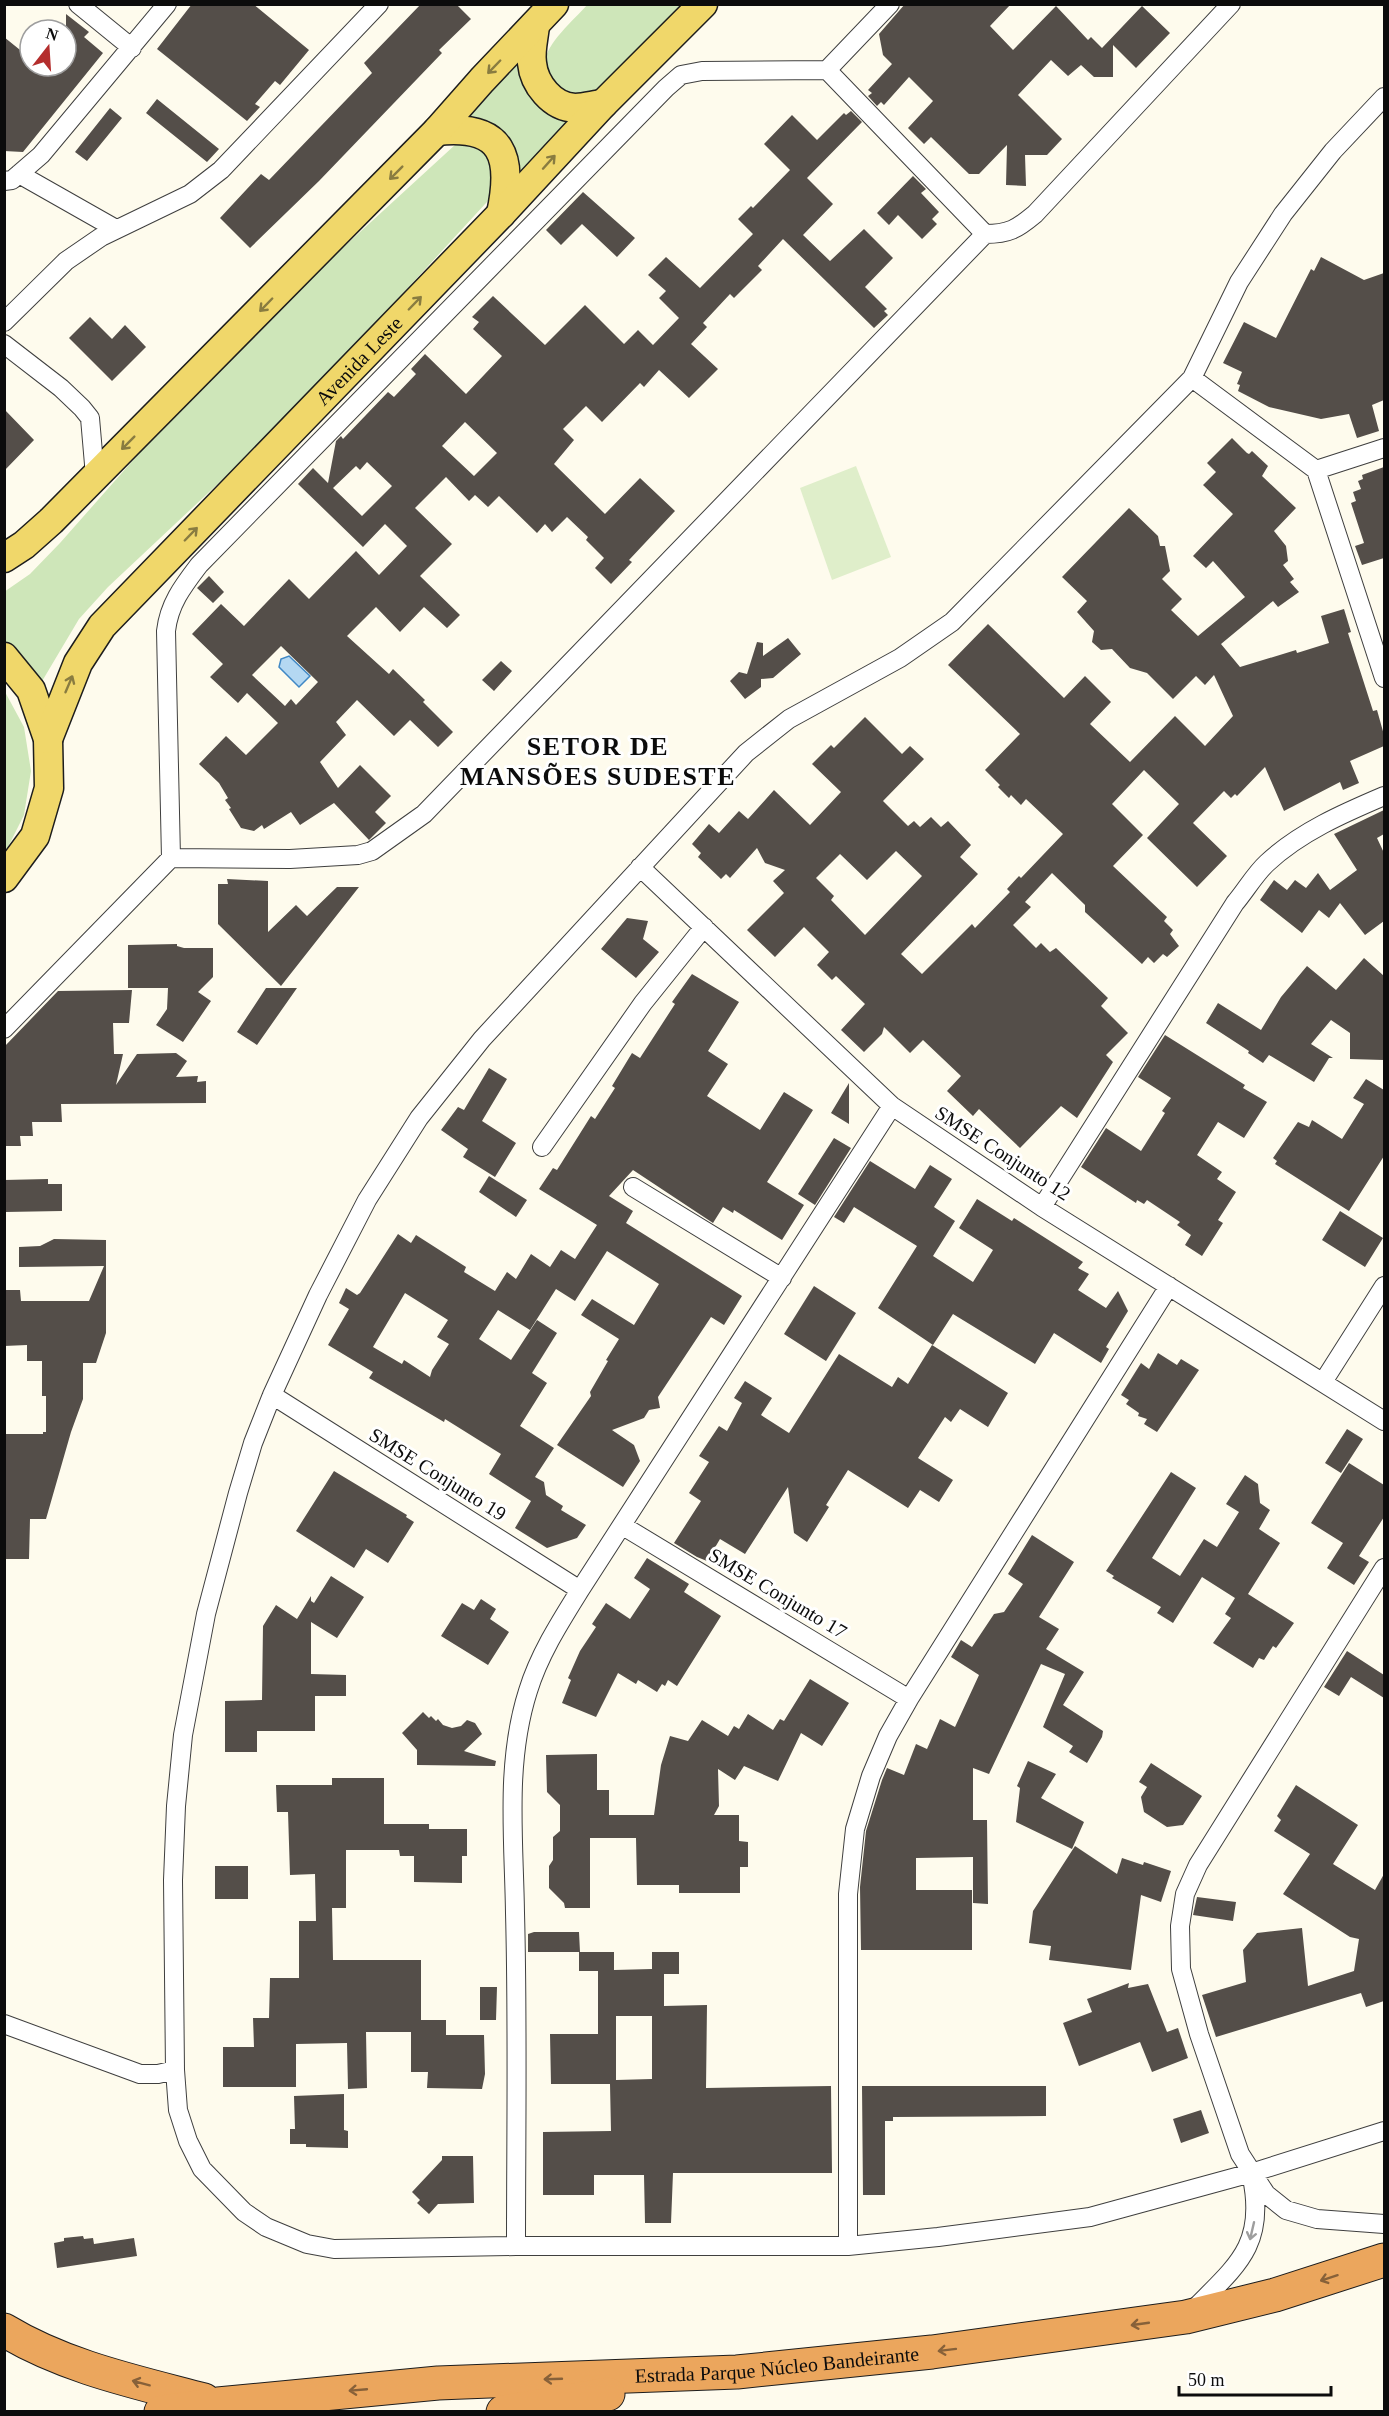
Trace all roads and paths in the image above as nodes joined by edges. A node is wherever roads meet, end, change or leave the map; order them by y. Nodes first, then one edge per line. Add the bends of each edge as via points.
1 (78, 4) edge
2 (167, 4) edge
3 (379, 4) edge
4 (554, 4) edge
5 (703, 4) edge
6 (890, 4) edge
7 (1231, 4) edge
8 (535, 25) junction
9 (132, 48) junction
10 (827, 70) junction
11 (1384, 97) edge
12 (603, 104) junction
13 (437, 131) junction
14 (12, 178) edge
15 (501, 214) junction
16 (117, 229) junction
17 (985, 234) junction
18 (4, 322) edge
19 (4, 344) edge
20 (1192, 378) junction
21 (1384, 448) edge
22 (1316, 470) junction
23 (95, 476) junction
24 (4, 558) edge
25 (4, 657) edge
26 (1384, 678) edge
27 (48, 738) junction
28 (1384, 796) edge
29 (171, 858) junction
30 (640, 867) junction
31 (4, 878) edge
32 (704, 927) junction
33 (4, 1029) edge
34 (892, 1106) junction
35 (542, 1147) dead end
36 (633, 1187) dead end
37 (1042, 1207) junction
38 (782, 1278) junction
39 (1169, 1286) junction
40 (1384, 1286) edge
41 (1323, 1382) junction
42 (272, 1395) junction
43 (1384, 1421) edge
44 (623, 1526) junction
45 (1384, 1568) edge
46 (580, 1590) junction
47 (909, 1699) junction
48 (4, 2024) edge
49 (175, 2070) junction
50 (1384, 2130) edge
51 (1251, 2174) junction
52 (1384, 2224) edge
53 (516, 2246) junction
54 (848, 2246) junction
55 (1384, 2260) edge
56 (1186, 2317) junction
57 (4, 2330) edge
58 (737, 2372) junction
59 (218, 2404) junction
60 (161, 2412) edge
61 (503, 2412) edge

1 - 9 street
2 - 9 street
3 - 16 street via 221,170 190,194
4 - 8 main road
5 - 12 main road, Avenida Leste
6 - 10 street
7 - 17 street via 1035,214 1017,228 1002,234
8 - 12 main road via 532,63 545,93 573,108
8 -> 13 main road
9 - 14 street via 41,155
10 - 17 street
10 - 29 street via 702,70 681,75 199,565 171,607 166,631
11 - 20 street via 1282,213 1239,282
15 -> 12 main road, Avenida Leste
13 - 15 main road via 464,130 477,134 491,140 503,153 506,191
13 -> 23 main road
14 - 16 street
27 -> 15 main road, Avenida Leste via 78,663 102,626
16 - 18 street via 66,261
17 - 29 street via 424,814 372,851 358,855
19 - 23 street via 61,388 90,418
20 - 22 street
20 - 30 street via 952,622 900,658 789,719 746,753
21 - 22 street
22 - 26 street
23 - 24 main road via 51,521
25 - 27 main road via 31,690
27 - 31 main road via 49,788 34,836
28 - 37 street via 1298,838 1267,863 1235,903
29 - 33 street
30 - 32 street, SMSE Conjunto 12
30 - 42 street via 482,1039 419,1118 367,1200
32 - 34 street, SMSE Conjunto 12
32 - 35 street via 644,1003
34 - 37 street, SMSE Conjunto 12
34 - 38 street
36 - 38 street
37 - 39 street, SMSE Conjunto 12
38 - 44 street
39 - 41 street, SMSE Conjunto 12
39 - 47 street
40 - 41 street
41 - 43 street, SMSE Conjunto 12
42 - 46 street, SMSE Conjunto 19
42 - 49 street via 238,1493 206,1614 183,1735 173,1880
44 - 46 street
44 - 47 street, SMSE Conjunto 17
45 - 51 street via 1242,1792 1185,1894 1180,1926 1181,1969 1229,2126
46 - 53 street via 549,1641 528,1691 516,1743 512,1828 516,1913
47 - 54 street via 871,1776 855,1829 848,1894
48 - 49 street via 140,2074
49 - 53 street via 178,2110 202,2169 244,2212 266,2227 307,2244 334,2248
50 - 51 street
51 - 52 street via 1266,2194 1286,2210 1317,2219
51 - 54 street via 1090,2217
51 -> 56 street via 1256,2200 1248,2249
53 - 54 street
55 -> 56 highway, Estrada Parque Núcleo Bandeirante via 1275,2295
56 -> 58 highway, Estrada Parque Núcleo Bandeirante via 943,2350
59 -> 57 highway via 106,2374 34,2348
58 -> 59 highway, Estrada Parque Núcleo Bandeirante via 438,2383
58 - 61 highway
59 - 60 highway, Estrada Parque Núcleo Bandeirante

